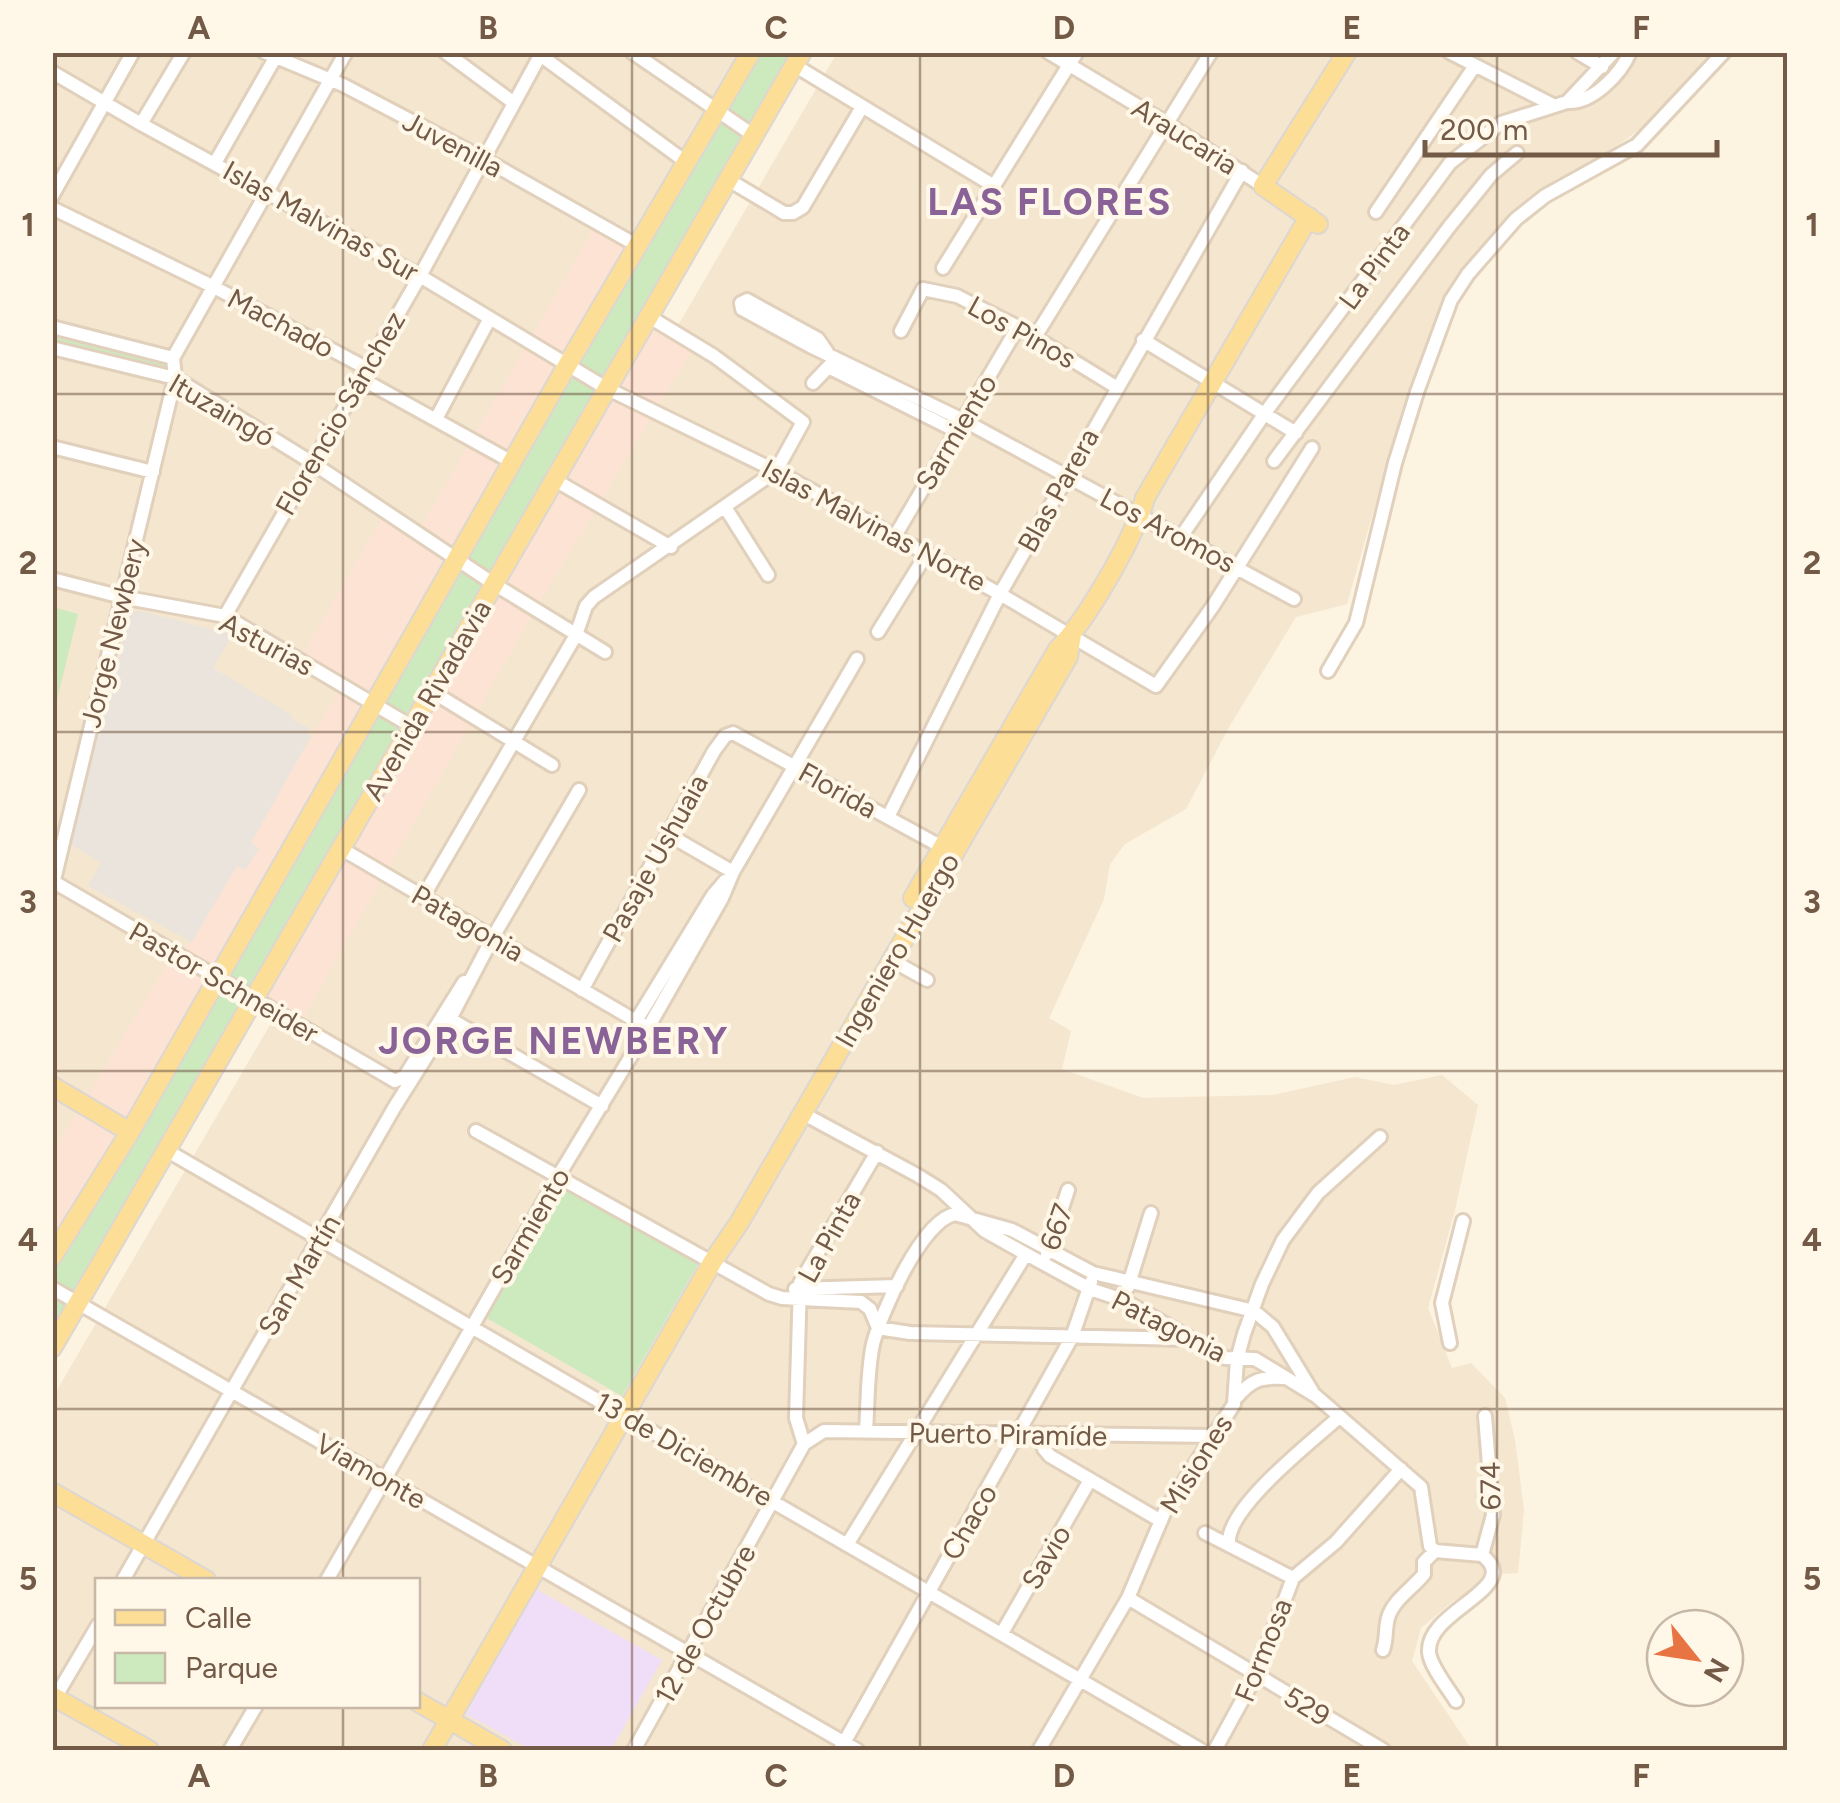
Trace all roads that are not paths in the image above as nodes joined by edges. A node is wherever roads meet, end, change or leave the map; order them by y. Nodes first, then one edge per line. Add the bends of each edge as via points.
1 (133, 52) edge
2 (184, 52) edge
3 (346, 52) edge
4 (445, 52) edge
5 (632, 52) edge
6 (1048, 52) edge
7 (1211, 52) edge
8 (1347, 52) edge
9 (1360, 52) edge
10 (1449, 52) edge
11 (1577, 52) edge
12 (1614, 52) edge
13 (1630, 52) edge
14 (1724, 52) edge
15 (541, 54) edge
16 (746, 54) edge
17 (269, 55) edge
18 (798, 59) edge
19 (1073, 59) edge
20 (1474, 67) junction
21 (1602, 67) junction
22 (52, 72) edge
23 (330, 81) junction
24 (514, 103) junction
25 (104, 104) junction
26 (1561, 104) junction
27 (862, 107) junction
28 (716, 111) junction
29 (142, 124) junction
30 (1168, 124) junction
31 (753, 134) junction
32 (1517, 153) dead end
33 (484, 160) junction
34 (686, 162) junction
35 (215, 163) junction
36 (1242, 171) junction
37 (727, 179) junction
38 (994, 186) junction
39 (1268, 189) junction
40 (266, 190) junction
41 (52, 196) edge
42 (52, 208) edge
43 (1376, 212) dead end
44 (1314, 220) joint
45 (638, 246) junction
46 (943, 268) dead end
47 (420, 276) junction
48 (212, 286) junction
49 (648, 316) junction
50 (490, 318) junction
51 (52, 327) edge
52 (1018, 328) junction
53 (901, 331) dead end
54 (1035, 337) junction
55 (1143, 340) junction
56 (52, 348) edge
57 (173, 358) junction
58 (831, 359) junction
59 (568, 364) junction
60 (363, 373) junction
61 (586, 376) joint
62 (175, 378) junction
63 (813, 383) dead end
64 (1217, 383) junction
65 (1116, 387) junction
66 (606, 388) junction
67 (1265, 414) junction
68 (436, 419) junction
69 (960, 425) junction
70 (1296, 433) junction
71 (52, 447) edge
72 (1312, 448) dead end
73 (1274, 461) dead end
74 (311, 462) junction
75 (512, 462) junction
76 (776, 471) junction
77 (152, 472) junction
78 (1066, 475) junction
79 (553, 478) junction
80 (725, 507) junction
81 (1141, 516) junction
82 (895, 536) junction
83 (1181, 536) junction
84 (671, 546) junction
85 (928, 553) junction
86 (457, 558) junction
87 (1236, 566) junction
88 (768, 575) dead end
89 (52, 579) edge
90 (494, 584) junction
91 (1000, 594) junction
92 (122, 597) junction
93 (1294, 599) dead end
94 (225, 616) junction
95 (878, 632) dead end
96 (576, 635) junction
97 (1072, 635) junction
98 (604, 652) dead end
99 (857, 659) dead end
100 (1328, 671) dead end
101 (431, 691) junction
102 (373, 704) junction
103 (410, 726) junction
104 (733, 732) joint
105 (514, 742) junction
106 (552, 765) dead end
107 (794, 766) junction
108 (579, 790) dead end
109 (888, 817) junction
110 (669, 834) junction
111 (942, 847) junction
112 (340, 848) junction
113 (733, 872) junction
114 (53, 885) edge
115 (424, 897) junction
116 (493, 937) junction
117 (891, 960) junction
118 (474, 970) junction
119 (216, 978) junction
120 (927, 980) dead end
121 (582, 990) junction
122 (252, 1000) junction
123 (450, 1018) junction
124 (642, 1024) junction
125 (395, 1080) joint
126 (52, 1086) edge
127 (602, 1106) junction
128 (802, 1113) junction
129 (476, 1131) dead end
130 (130, 1132) junction
131 (1380, 1137) dead end
132 (166, 1150) junction
133 (877, 1152) junction
134 (559, 1175) junction
135 (1068, 1190) dead end
136 (1151, 1213) dead end
137 (968, 1216) junction
138 (1463, 1222) dead end
139 (319, 1240) junction
140 (1048, 1248) junction
141 (1026, 1254) junction
142 (52, 1256) edge
143 (713, 1262) junction
144 (1044, 1264) junction
145 (1094, 1273) junction
146 (1130, 1281) junction
147 (897, 1286) junction
148 (52, 1288) edge
149 (1090, 1289) junction
150 (799, 1294) junction
151 (1123, 1300) junction
152 (78, 1304) junction
153 (1254, 1310) junction
154 (472, 1327) junction
155 (878, 1328) junction
156 (977, 1334) junction
157 (1072, 1338) junction
158 (1192, 1338) junction
159 (1450, 1343) dead end
160 (52, 1348) edge
161 (1236, 1360) junction
162 (1292, 1380) junction
163 (232, 1391) junction
164 (1314, 1394) junction
165 (1236, 1399) junction
166 (624, 1415) junction
167 (1485, 1416) dead end
168 (1338, 1417) junction
169 (866, 1431) junction
170 (916, 1432) junction
171 (1019, 1433) junction
172 (1041, 1436) junction
173 (1215, 1436) junction
174 (804, 1444) junction
175 (1400, 1469) junction
176 (385, 1480) junction
177 (1090, 1480) junction
178 (52, 1492) edge
179 (774, 1501) junction
180 (1160, 1520) junction
181 (1206, 1533) dead end
182 (848, 1543) junction
183 (1229, 1544) junction
184 (144, 1545) junction
185 (1435, 1551) junction
186 (1482, 1555) junction
187 (536, 1566) junction
188 (124, 1578) edge
189 (202, 1578) edge
190 (328, 1578) edge
191 (1293, 1578) junction
192 (930, 1591) junction
193 (1128, 1598) junction
194 (95, 1630) edge
195 (1002, 1633) junction
196 (1383, 1650) dead end
197 (688, 1654) junction
198 (1256, 1676) junction
199 (1080, 1678) junction
200 (54, 1699) edge
201 (1456, 1701) dead end
202 (420, 1703) edge
203 (255, 1708) edge
204 (450, 1720) junction
205 (842, 1747) edge
206 (149, 1750) edge
207 (230, 1750) edge
208 (432, 1750) edge
209 (502, 1750) edge
210 (634, 1750) edge
211 (858, 1750) edge
212 (1039, 1750) edge
213 (1201, 1750) edge
214 (1215, 1750) edge
215 (1383, 1750) edge

1 - 25 street
2 - 29 street
3 - 23 street
4 - 24 street
5 - 28 street
6 - 19 street, Araucaria
7 - 30 street
8 - 39 main road
9 - 39 main road
10 - 20 street
11 - 21 street
12 - 21 street, La Pinta
13 - 26 street via 1586,100
14 - 100 street via 1636,146 1516,219 1451,300 1395,463 1356,623
15 - 24 street, Florencio Sánchez
15 - 34 street
16 - 28 main road, Avenida Rivadavia
17 - 23 street, Juvenilla
17 - 35 street
18 - 27 street
18 - 31 main road, Avenida Rivadavia
19 - 30 street, Araucaria
19 - 38 street
20 - 26 street
20 - 43 street, La Pinta
21 - 26 street, La Pinta
22 - 25 street, Islas Malvinas Sur
23 - 33 street, Juvenilla
23 - 40 street
24 - 33 street, Florencio Sánchez
25 - 29 street, Islas Malvinas Sur
25 - 41 street
26 - 67 street, La Pinta via 1500,123 1450,163
27 - 37 street via 803,207 793,213
27 - 38 street
28 - 31 street
28 - 34 main road, Avenida Rivadavia
29 - 35 street, Islas Malvinas Sur
30 - 36 street, Araucaria
30 - 54 street
31 - 37 main road, Avenida Rivadavia
32 - 70 street via 1449,227
33 - 45 street, Juvenilla
33 - 47 street, Florencio Sánchez
34 - 45 main road, Avenida Rivadavia
35 - 40 street, Islas Malvinas Sur
36 - 39 street, Araucaria
36 - 55 street, Blas Parera
37 - 49 main road, Avenida Rivadavia
38 - 46 street
39 - 44 main road, Araucaria
40 - 47 street, Islas Malvinas Sur
40 - 48 street
42 - 48 street, Machado
44 - 64 main road, Ingeniero Huergo
45 - 59 main road, Avenida Rivadavia
47 - 50 street, Islas Malvinas Sur
47 - 60 street, Florencio Sánchez
48 - 57 street
48 - 60 street, Machado
49 - 66 main road, Avenida Rivadavia
49 - 76 street via 803,422
50 - 59 street, Islas Malvinas Sur
50 - 68 street
51 - 57 street
52 - 53 street, Los Pinos via 957,296 923,289
52 - 54 street, Los Pinos
52 - 69 street, Sarmiento
54 - 65 street, Los Pinos
55 - 64 street
55 - 65 street, Blas Parera
56 - 62 street, Ituzaingó
57 - 62 street, Jorge Newbery
58 - 58 street, Los Aromos via 818,339 741,303 742,308
58 - 63 street
58 - 69 street, Los Aromos
59 - 61 street, Islas Malvinas Sur
59 - 75 main road, Avenida Rivadavia
60 - 68 street, Machado
60 - 74 street, Florencio Sánchez
61 - 66 street, Islas Malvinas Norte
62 - 74 street, Ituzaingó
62 - 77 street, Jorge Newbery
64 - 67 street
64 - 81 main road, Ingeniero Huergo
65 - 78 street, Blas Parera
66 - 76 street, Islas Malvinas Norte
66 - 79 main road, Avenida Rivadavia
67 - 70 street
67 - 83 street, La Pinta
68 - 75 street, Machado
69 - 78 street, Los Aromos
69 - 82 street, Sarmiento
70 - 73 street
71 - 77 street
72 - 87 street
74 - 86 street, Ituzaingó
74 - 94 street, Florencio Sánchez
75 - 86 main road, Avenida Rivadavia
76 - 80 street
76 - 82 street, Islas Malvinas Norte
77 - 92 street, Jorge Newbery
78 - 81 street, Los Aromos
78 - 91 street, Blas Parera
79 - 84 street
79 - 90 main road, Avenida Rivadavia
80 - 84 street
80 - 88 street
81 - 83 street, Los Aromos
81 - 97 main road, Ingeniero Huergo
82 - 85 street, Islas Malvinas Norte
83 - 87 street, Los Aromos
84 - 96 street via 594,597
85 - 91 street, Islas Malvinas Norte
85 - 95 street
86 - 90 street, Ituzaingó
86 - 102 main road, Avenida Rivadavia
87 - 93 street, Los Aromos
87 - 97 street, Islas Malvinas Norte via 1156,686
89 - 92 street, Asturias
90 - 96 street
90 - 101 main road, Avenida Rivadavia
91 - 97 street, Islas Malvinas Norte
91 - 109 street, Blas Parera
92 - 94 street, Asturias
92 - 114 street, Jorge Newbery
94 - 102 street, Asturias
96 - 98 street
96 - 105 street
97 - 111 main road, Ingeniero Huergo via 1058,648
97 - 117 main road, Ingeniero Huergo via 1068,657
99 - 107 street, Sarmiento
101 - 103 main road, Avenida Rivadavia
101 - 105 street
102 - 103 street, Asturias
102 - 119 main road, Avenida Rivadavia
103 - 112 main road, Avenida Rivadavia
104 - 107 street, Florida
104 - 110 street, Pasaje Ushuaia via 714,751
105 - 106 street
105 - 115 street
107 - 109 street, Florida
107 - 113 street, Sarmiento
108 - 116 street, San Martín
109 - 111 street, Florida
110 - 113 street
110 - 121 street, Pasaje Ushuaia
111 - 143 main road, Ingeniero Huergo via 728,1220
112 - 115 street, Patagonia
112 - 122 main road, Avenida Rivadavia
113 - 124 street, Sarmiento via 713,895
114 - 119 street, Pastor Schneider
115 - 116 street, Patagonia
116 - 118 street, San Martín
116 - 121 street, Patagonia
117 - 120 street
117 - 128 main road, Ingeniero Huergo
118 - 123 street, San Martín
118 - 125 street, San Martín via 455,990 405,1076
119 - 122 street, Pastor Schneider
119 - 130 main road, Avenida Rivadavia
121 - 124 street, Patagonia
122 - 125 street, Pastor Schneider
122 - 132 main road, Avenida Rivadavia
123 - 127 street
123 - 139 street, San Martín
124 - 127 street, Sarmiento
126 - 130 main road
127 - 134 street, Sarmiento
128 - 133 street, Patagonia
128 - 143 main road, Ingeniero Huergo
129 - 134 street
130 - 142 main road, Avenida Rivadavia
131 - 153 street, Misiones via 1296,1221
132 - 139 street, 13 de Diciembre
132 - 152 main road, Avenida Rivadavia
133 - 137 street, Patagonia via 941,1190
133 - 150 street, La Pinta
134 - 143 street
134 - 154 street, Sarmiento
135 - 140 street, 667
136 - 146 street
137 - 140 street
137 - 141 street, Patagonia
137 - 147 street via 938,1222
138 - 159 street via 1442,1303
139 - 154 street, 13 de Diciembre
139 - 163 street, San Martín
140 - 144 street, 667
140 - 145 street
141 - 144 street, Patagonia
141 - 156 street
143 - 150 street via 776,1296
143 - 166 main road, Ingeniero Huergo
144 - 149 street, Patagonia
145 - 146 street
145 - 149 street, Chaco
146 - 151 street
146 - 153 street
147 - 150 street
147 - 155 street
148 - 152 street, Viamonte
149 - 151 street, Patagonia
149 - 157 street, Chaco
150 - 155 street via 861,1302
150 - 174 street, La Pinta via 796,1418
151 - 158 street, Patagonia
152 - 160 main road, Avenida Rivadavia
152 - 163 street, Viamonte
153 - 161 street, Misiones
153 - 164 street via 1273,1327
154 - 166 street, 13 de Diciembre
154 - 176 street, Sarmiento
155 - 156 street
155 - 169 street
156 - 157 street
156 - 170 street
157 - 158 street
157 - 171 street, Chaco
158 - 161 street, Patagonia
161 - 162 street, Patagonia via 1255,1359
161 - 165 street, Misiones
162 - 164 street, Patagonia
162 - 165 street via 1262,1377
163 - 176 street, Viamonte
163 - 184 street, San Martín
164 - 168 street, Patagonia
165 - 173 street, Misiones
166 - 179 street, 13 de Diciembre
166 - 187 main road, Ingeniero Huergo
167 - 186 street, 674 via 1493,1515
168 - 175 street, Patagonia
168 - 183 street via 1255,1495 1231,1528
169 - 170 street, Puerto Piramíde
169 - 174 street, Puerto Piramíde via 824,1431
170 - 171 street, Puerto Piramíde
170 - 182 street
171 - 172 street, Puerto Piramíde
171 - 192 street, Chaco
172 - 173 street, Puerto Piramíde
172 - 177 street via 1050,1456
173 - 180 street, Misiones
174 - 179 street, 12 de Octubre
175 - 185 street, Patagonia via 1424,1494
175 - 191 street, Formosa via 1336,1542
176 - 187 street, Viamonte
176 - 190 street, Sarmiento
177 - 180 street
177 - 195 street, Savio
178 - 184 main road
179 - 182 street, 13 de Diciembre
179 - 197 street, 12 de Octubre
180 - 193 street, Misiones
181 - 183 street
182 - 192 street, 13 de Diciembre
183 - 191 street
184 - 188 street, San Martín
184 - 189 main road
185 - 186 street
185 - 196 street via 1387,1619
186 - 201 street via 1494,1579 1446,1617 1431,1642 1429,1654
187 - 197 street, Viamonte
187 - 204 main road, Ingeniero Huergo
191 - 198 street, Formosa
192 - 195 street, 13 de Diciembre
192 - 205 street, Chaco
193 - 198 street, 529
193 - 199 street, Misiones
194 - 200 street
195 - 199 street, 13 de Diciembre
197 - 205 street, Viamonte
197 - 210 street, 12 de Octubre
198 - 214 street, Formosa
198 - 215 street, 529
199 - 212 street, Misiones
199 - 213 street, 13 de Diciembre
200 - 206 main road
202 - 204 main road
203 - 207 street
204 - 208 main road, Ingeniero Huergo
204 - 209 main road
205 - 211 street

